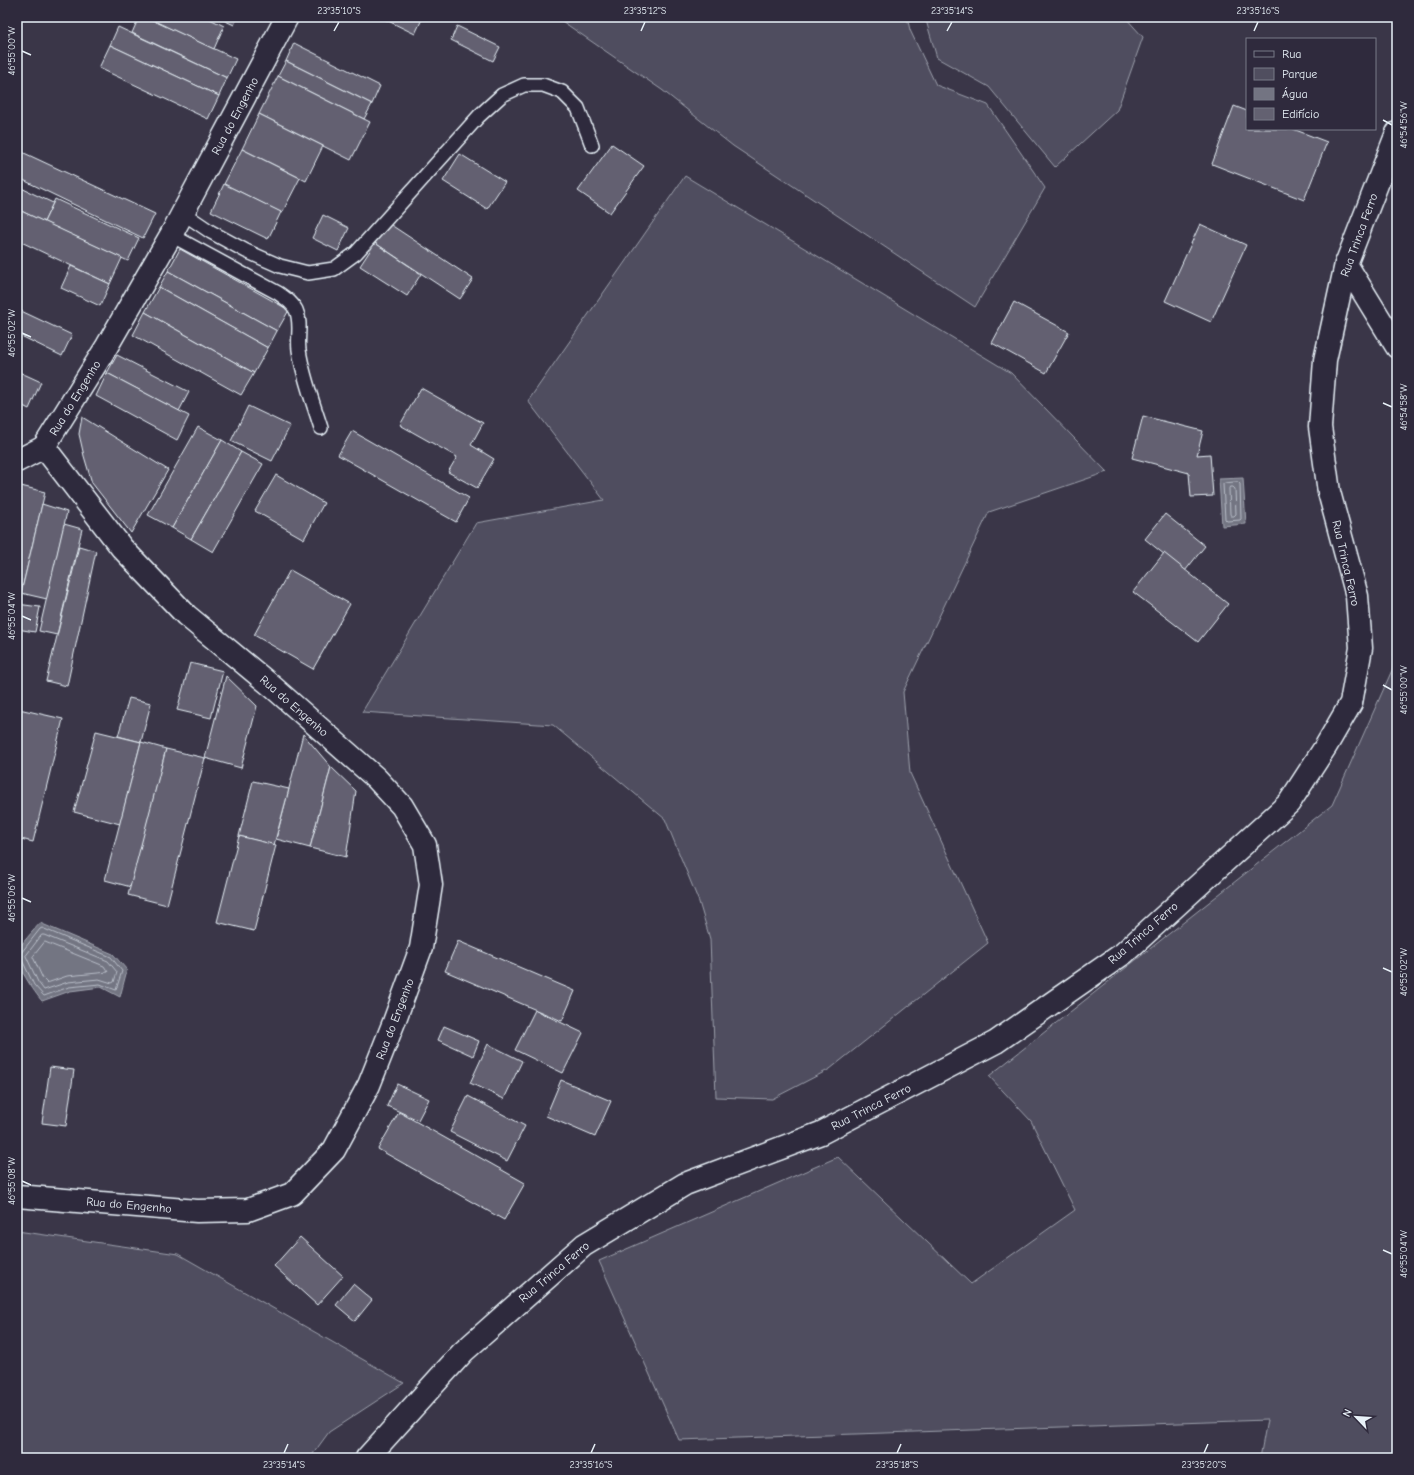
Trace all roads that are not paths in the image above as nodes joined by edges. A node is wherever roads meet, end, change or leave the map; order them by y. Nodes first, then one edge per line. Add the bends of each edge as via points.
1 (287, 17) edge
2 (1397, 133) edge
3 (592, 145) dead end
4 (183, 214) junction
5 (171, 235) junction
6 (1346, 264) junction
7 (1397, 348) edge
8 (321, 428) dead end
9 (44, 447) junction
10 (17, 461) edge
11 (17, 1196) edge
12 (366, 1458) edge

1 - 4 street, Rua do Engenho
2 - 6 street, Rua Trinca Ferro
3 - 4 lane via 578,108 562,92 543,84 524,86 502,95 479,116 356,253 334,269 308,273 280,266 246,251
4 - 5 street, Rua do Engenho
5 - 8 lane via 290,301 297,311 303,370
5 - 9 street, Rua do Engenho via 108,346
6 - 7 street
6 - 12 street, Rua Trinca Ferro via 1324,360 1320,427 1329,492 1357,596 1361,648 1351,703 1289,803 1124,953 996,1042 821,1133 685,1184 584,1245 463,1352
9 - 10 street
9 - 11 street, Rua do Engenho via 122,548 186,615 376,778 402,806 425,845 431,885 421,948 369,1085 334,1150 292,1194 248,1210 198,1210

